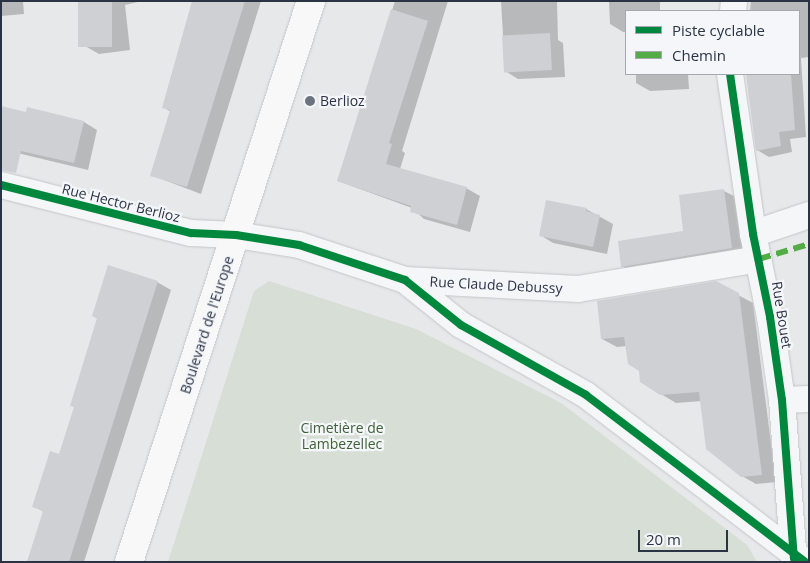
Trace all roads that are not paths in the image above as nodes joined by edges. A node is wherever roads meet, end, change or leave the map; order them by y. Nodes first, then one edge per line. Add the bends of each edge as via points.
1 (311, 1) edge
2 (730, 75) edge
3 (1, 185) edge
4 (809, 215) edge
5 (752, 234) junction
6 (236, 235) junction
7 (759, 259) junction
8 (405, 280) junction
9 (782, 400) junction
10 (809, 400) edge
11 (798, 559) edge
12 (129, 562) edge

1 - 6 main road, Boulevard de l'Europe
2 - 5 street, Rue Bouet
3 - 6 street, Rue Hector Berlioz via 191,233
4 - 5 street
5 - 7 street, Rue Bouet
6 - 8 street, Rue Claude Debussy via 298,245
6 - 12 main road, Boulevard de l'Europe
7 - 8 street, Rue Claude Debussy via 578,289
7 - 9 street, Rue Bouet
8 - 11 street via 461,325 586,395
9 - 10 street
9 - 11 street, Rue Bouet

